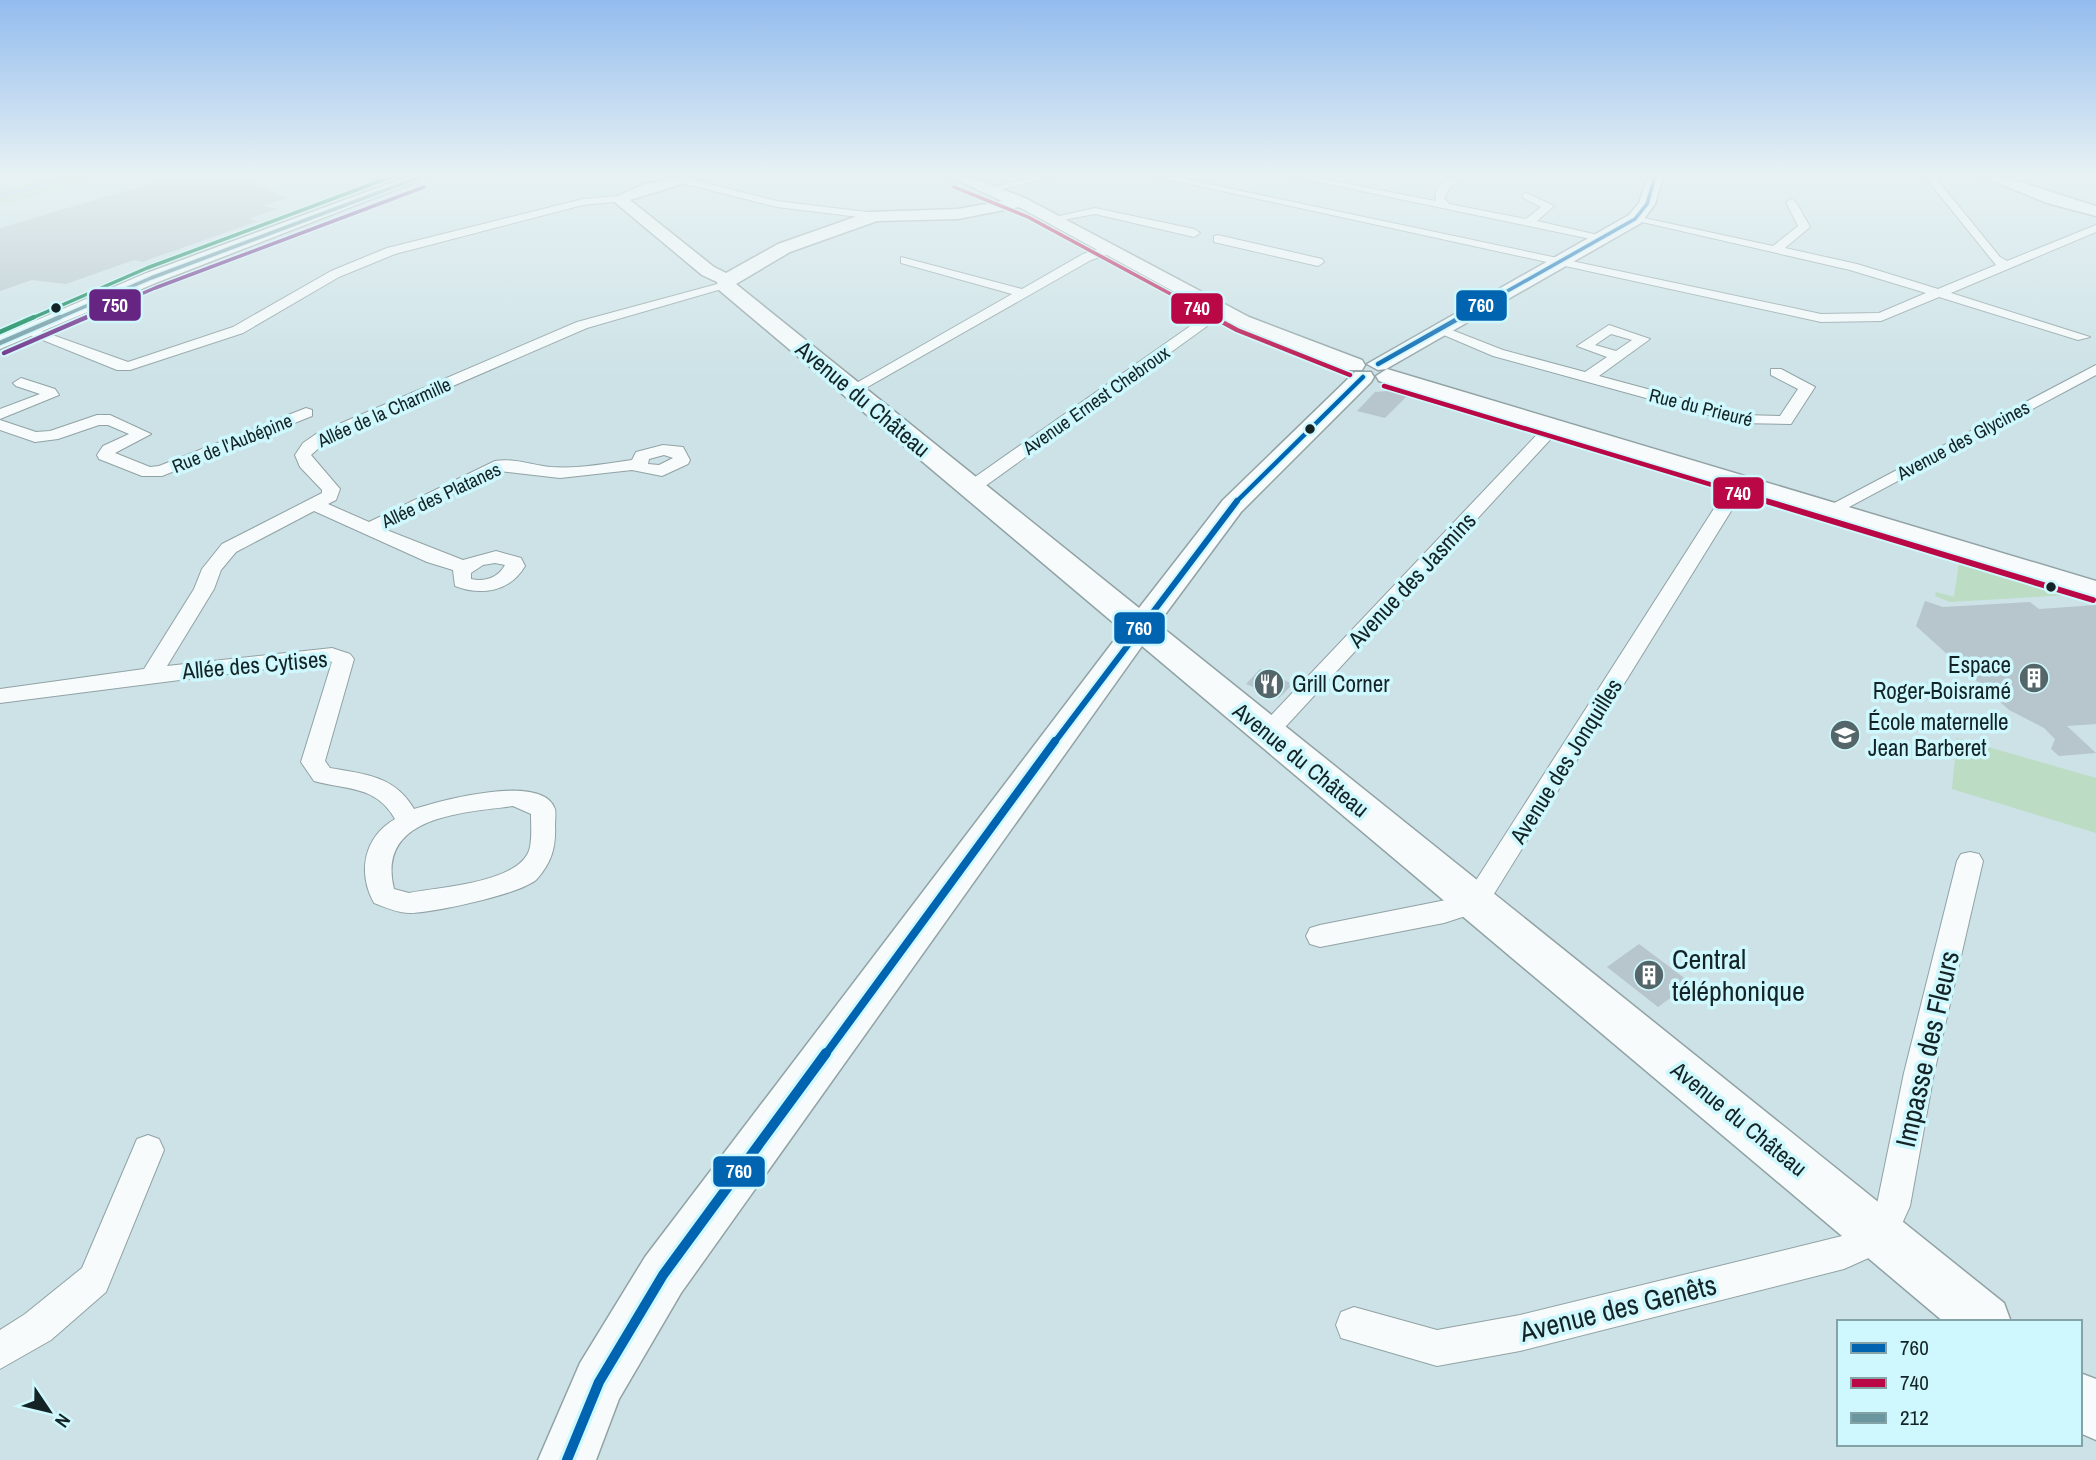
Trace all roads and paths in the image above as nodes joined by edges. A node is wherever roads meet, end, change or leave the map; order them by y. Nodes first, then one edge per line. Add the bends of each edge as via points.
1 (239, 245) edge
2 (414, 245) edge
3 (676, 245) edge
4 (792, 245) edge
5 (1099, 245) edge
6 (1245, 245) edge
7 (1487, 245) edge
8 (1592, 245) edge
9 (1753, 245) edge
10 (1781, 245) edge
11 (1984, 245) edge
12 (2054, 245) edge
13 (1108, 250) junction
14 (1775, 250) junction
15 (905, 260) dead end
16 (1563, 261) junction
17 (1318, 262) dead end
18 (2006, 265) junction
19 (726, 283) junction
20 (1023, 293) junction
21 (1938, 293) junction
22 (1221, 312) junction
23 (1438, 330) junction
24 (28, 332) junction
25 (2088, 341) edge
26 (0, 343) edge
27 (1618, 356) dead end
28 (2096, 369) edge
29 (1371, 370) junction
30 (1776, 372) dead end
31 (1588, 377) junction
32 (21, 383) dead end
33 (852, 390) junction
34 (0, 414) edge
35 (0, 425) edge
36 (1554, 426) junction
37 (343, 427) junction
38 (637, 464) dead end
39 (1740, 482) junction
40 (971, 488) junction
41 (315, 505) junction
42 (1830, 510) junction
43 (369, 529) junction
44 (465, 567) dead end
45 (2096, 590) edge
46 (1139, 626) junction
47 (151, 674) junction
48 (0, 696) edge
49 (1268, 732) junction
50 (408, 820) junction
51 (1970, 861) dead end
52 (1475, 903) junction
53 (1320, 936) dead end
54 (148, 1150) dead end
55 (1879, 1236) junction
56 (1983, 1320) edge
57 (1354, 1325) dead end
58 (0, 1351) edge
59 (2082, 1401) edge
60 (2096, 1412) edge
61 (567, 1460) edge

1 - 24 street
2 - 24 street via 335,274 237,330 130,366
3 - 19 street, Avenue du Château
4 - 19 street, Allée de la Charmille
5 - 13 street
6 - 17 street
7 - 16 street
8 - 16 street
9 - 14 street
10 - 14 street
11 - 18 street
12 - 18 street
13 - 20 street
13 - 22 street
14 - 21 street
15 - 20 street
16 - 21 street via 1821,318 1874,318
16 - 23 street
18 - 21 street
19 - 33 street, Avenue du Château
19 - 37 street, Allée de la Charmille via 582,325
20 - 33 street
21 - 25 street
22 - 29 street
22 - 40 street, Avenue Ernest Chebroux
23 - 29 street
23 - 31 street, Rue du Prieuré via 1498,353
24 - 26 street
27 - 31 street
28 - 42 street, Avenue des Glycines
29 - 36 street
29 - 46 street via 1252,484
30 - 31 street, Rue du Prieuré via 1807,387 1785,421 1768,423
32 - 34 street via 51,395
33 - 40 street, Avenue du Château
35 - 37 street, Rue de l'Aubépine via 35,437 110,420 143,434 105,455 163,478 298,410
36 - 39 street
36 - 49 street, Avenue des Jasmins
37 - 41 street, Allée de la Charmille via 309,446 303,455 331,489 330,496
38 - 43 street, Allée des Platanes via 588,472 545,472 508,463 495,466
39 - 42 street
39 - 52 street, Avenue des Jonquilles
40 - 46 street, Avenue du Château
41 - 43 street
41 - 47 street via 229,548
42 - 45 street
43 - 44 street
46 - 49 street, Avenue du Château
46 - 61 street via 663,1275 599,1381
47 - 48 street
47 - 50 street, Allée des Cytises via 332,654 343,659 313,762 322,775 367,783 395,797
49 - 52 street, Avenue du Château
50 - 50 street via 380,848 375,877 383,896 409,903 506,885 527,873 543,850 543,810 527,800 445,806
51 - 55 street, Impasse des Fleurs via 1919,1073 1893,1206
52 - 53 street
52 - 55 street, Avenue du Château
54 - 58 street via 94,1280 38,1327
55 - 56 street, Avenue du Château
55 - 57 street, Avenue des Genêts via 1830,1256 1520,1333 1437,1348
59 - 60 street

